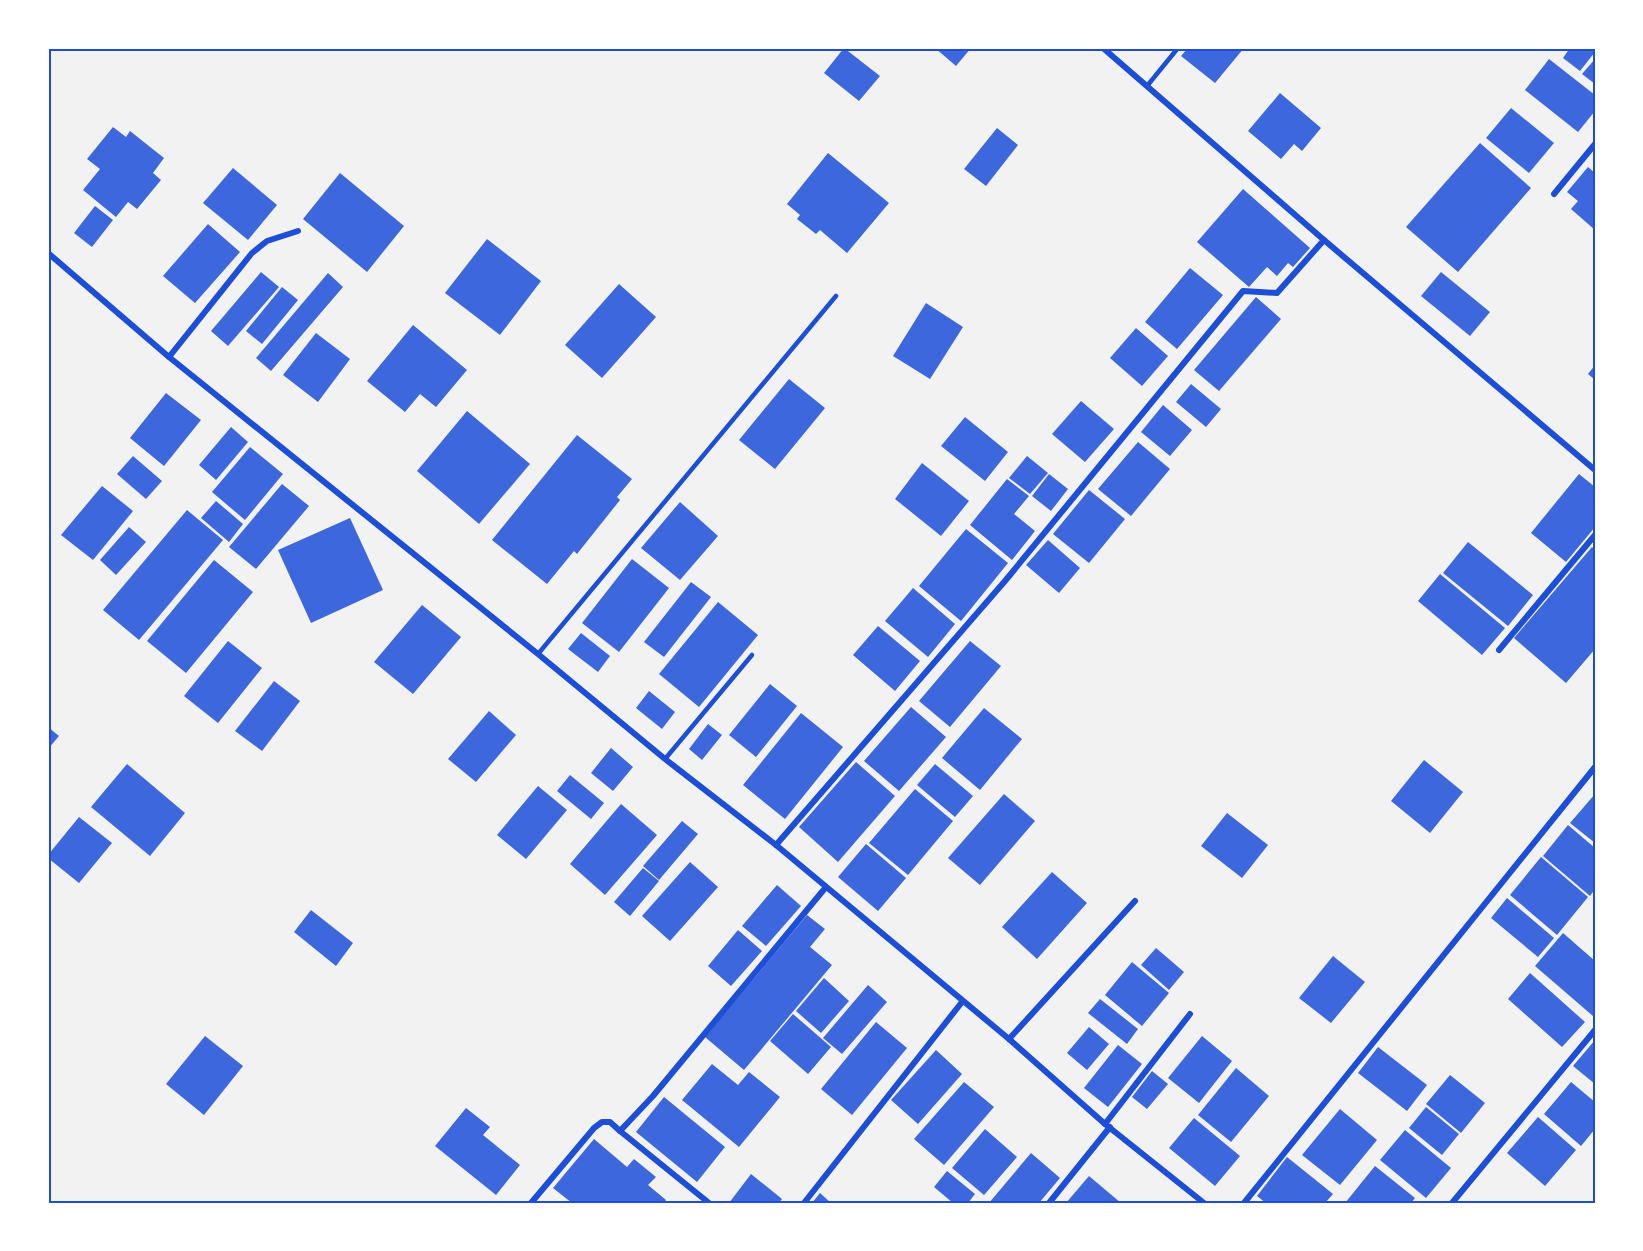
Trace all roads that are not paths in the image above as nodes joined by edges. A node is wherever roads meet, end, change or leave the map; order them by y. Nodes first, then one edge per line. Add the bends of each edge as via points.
1 (1103, 48) edge
2 (1178, 48) edge
3 (1147, 86) junction
4 (1595, 144) edge
5 (1554, 194) dead end
6 (298, 231) dead end
7 (1324, 240) junction
8 (48, 253) edge
9 (836, 296) dead end
10 (169, 357) junction
11 (1595, 471) edge
12 (1595, 535) edge
13 (1499, 650) dead end
14 (538, 654) junction
15 (752, 655) dead end
16 (665, 759) junction
17 (1595, 767) edge
18 (776, 846) junction
19 (826, 887) junction
20 (1135, 901) dead end
21 (962, 1002) junction
22 (1190, 1014) dead end
23 (1595, 1029) edge
24 (1009, 1039) junction
25 (1108, 1126) junction
26 (620, 1131) junction
27 (531, 1203) edge
28 (709, 1203) edge
29 (804, 1203) edge
30 (1049, 1203) edge
31 (1204, 1203) edge
32 (1244, 1203) edge
33 (1452, 1203) edge

1 - 3 street
2 - 3 lane
3 - 7 street
4 - 5 street
6 - 10 street via 267,241 252,253
7 - 11 street
7 - 18 street via 1277,293 1243,291 1005,580
8 - 10 street
9 - 14 lane
10 - 14 street
12 - 13 street
14 - 16 street
15 - 16 lane
16 - 18 street
17 - 32 street
18 - 19 street
19 - 21 street
19 - 26 street
20 - 24 street
21 - 24 street
21 - 29 street
22 - 25 street
23 - 33 street
24 - 25 street
25 - 30 street
25 - 31 street
26 - 27 street via 610,1122 594,1128
26 - 28 street

